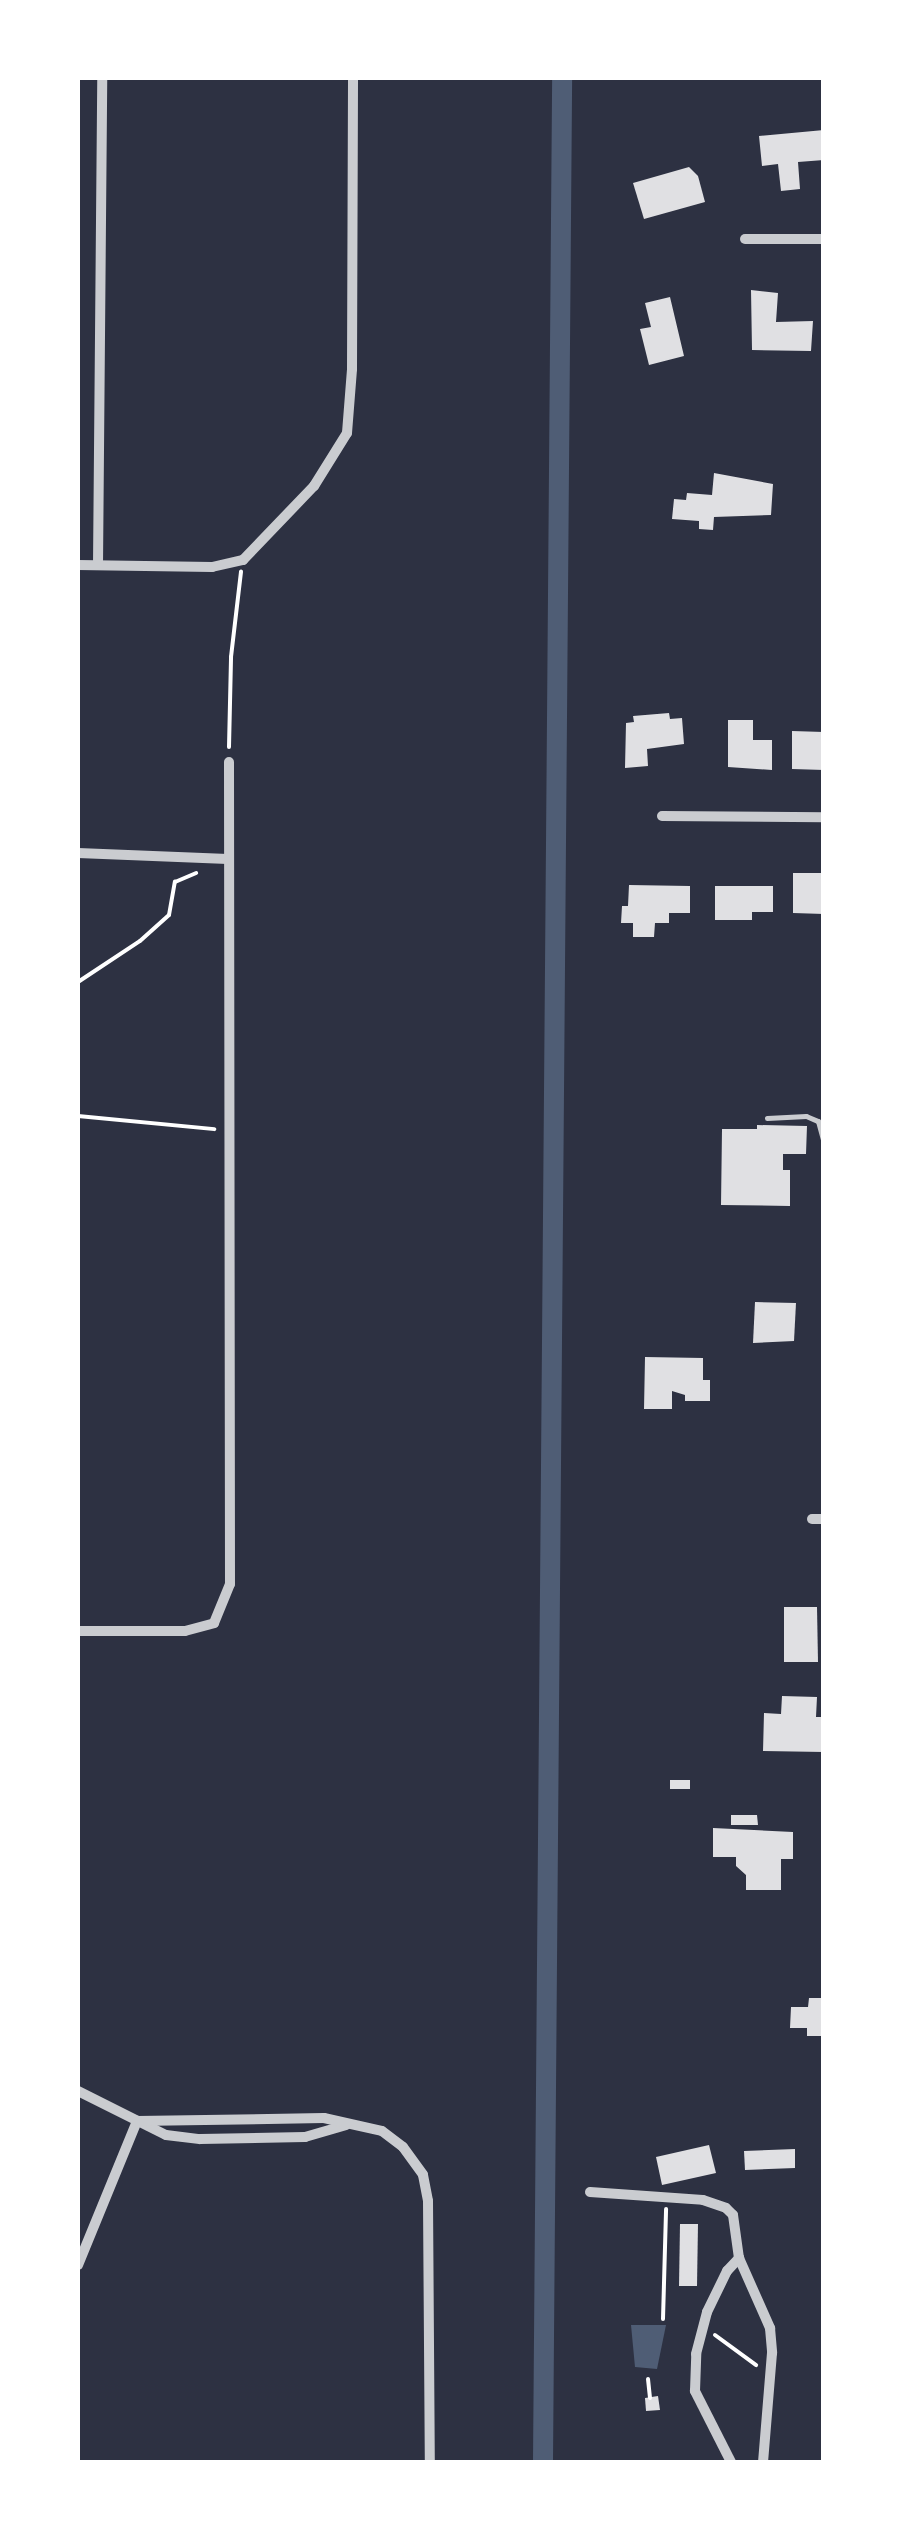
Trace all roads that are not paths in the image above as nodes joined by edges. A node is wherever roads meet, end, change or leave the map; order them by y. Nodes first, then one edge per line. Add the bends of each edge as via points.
1 (102, 78) edge
2 (353, 78) edge
3 (745, 239) dead end
4 (824, 239) edge
5 (78, 565) edge
6 (98, 565) junction
7 (229, 762) road end
8 (662, 816) dead end
9 (824, 817) edge
10 (78, 853) edge
11 (228, 858) junction
12 (767, 1118) dead end
13 (824, 1142) edge
14 (78, 1630) edge
15 (78, 2091) edge
16 (137, 2122) junction
17 (347, 2125) junction
18 (590, 2192) dead end
19 (739, 2258) junction
20 (78, 2265) edge
21 (430, 2462) edge
22 (731, 2462) edge
23 (764, 2462) edge

1 - 6 street
2 - 6 street via 347,434 314,486 242,560 212,567
3 - 4 street
5 - 6 street
7 - 11 street
8 - 9 street
10 - 11 street
11 - 14 street via 230,1584 214,1623 185,1630
12 - 13 lane via 818,1120
15 - 16 street
16 - 17 street via 287,2117
16 - 17 street via 200,2139 305,2136
16 - 20 street
17 - 21 street via 382,2131 423,2175
18 - 19 street via 704,2200 726,2208
19 - 22 street via 727,2270 696,2354 695,2391
19 - 23 street via 770,2328

